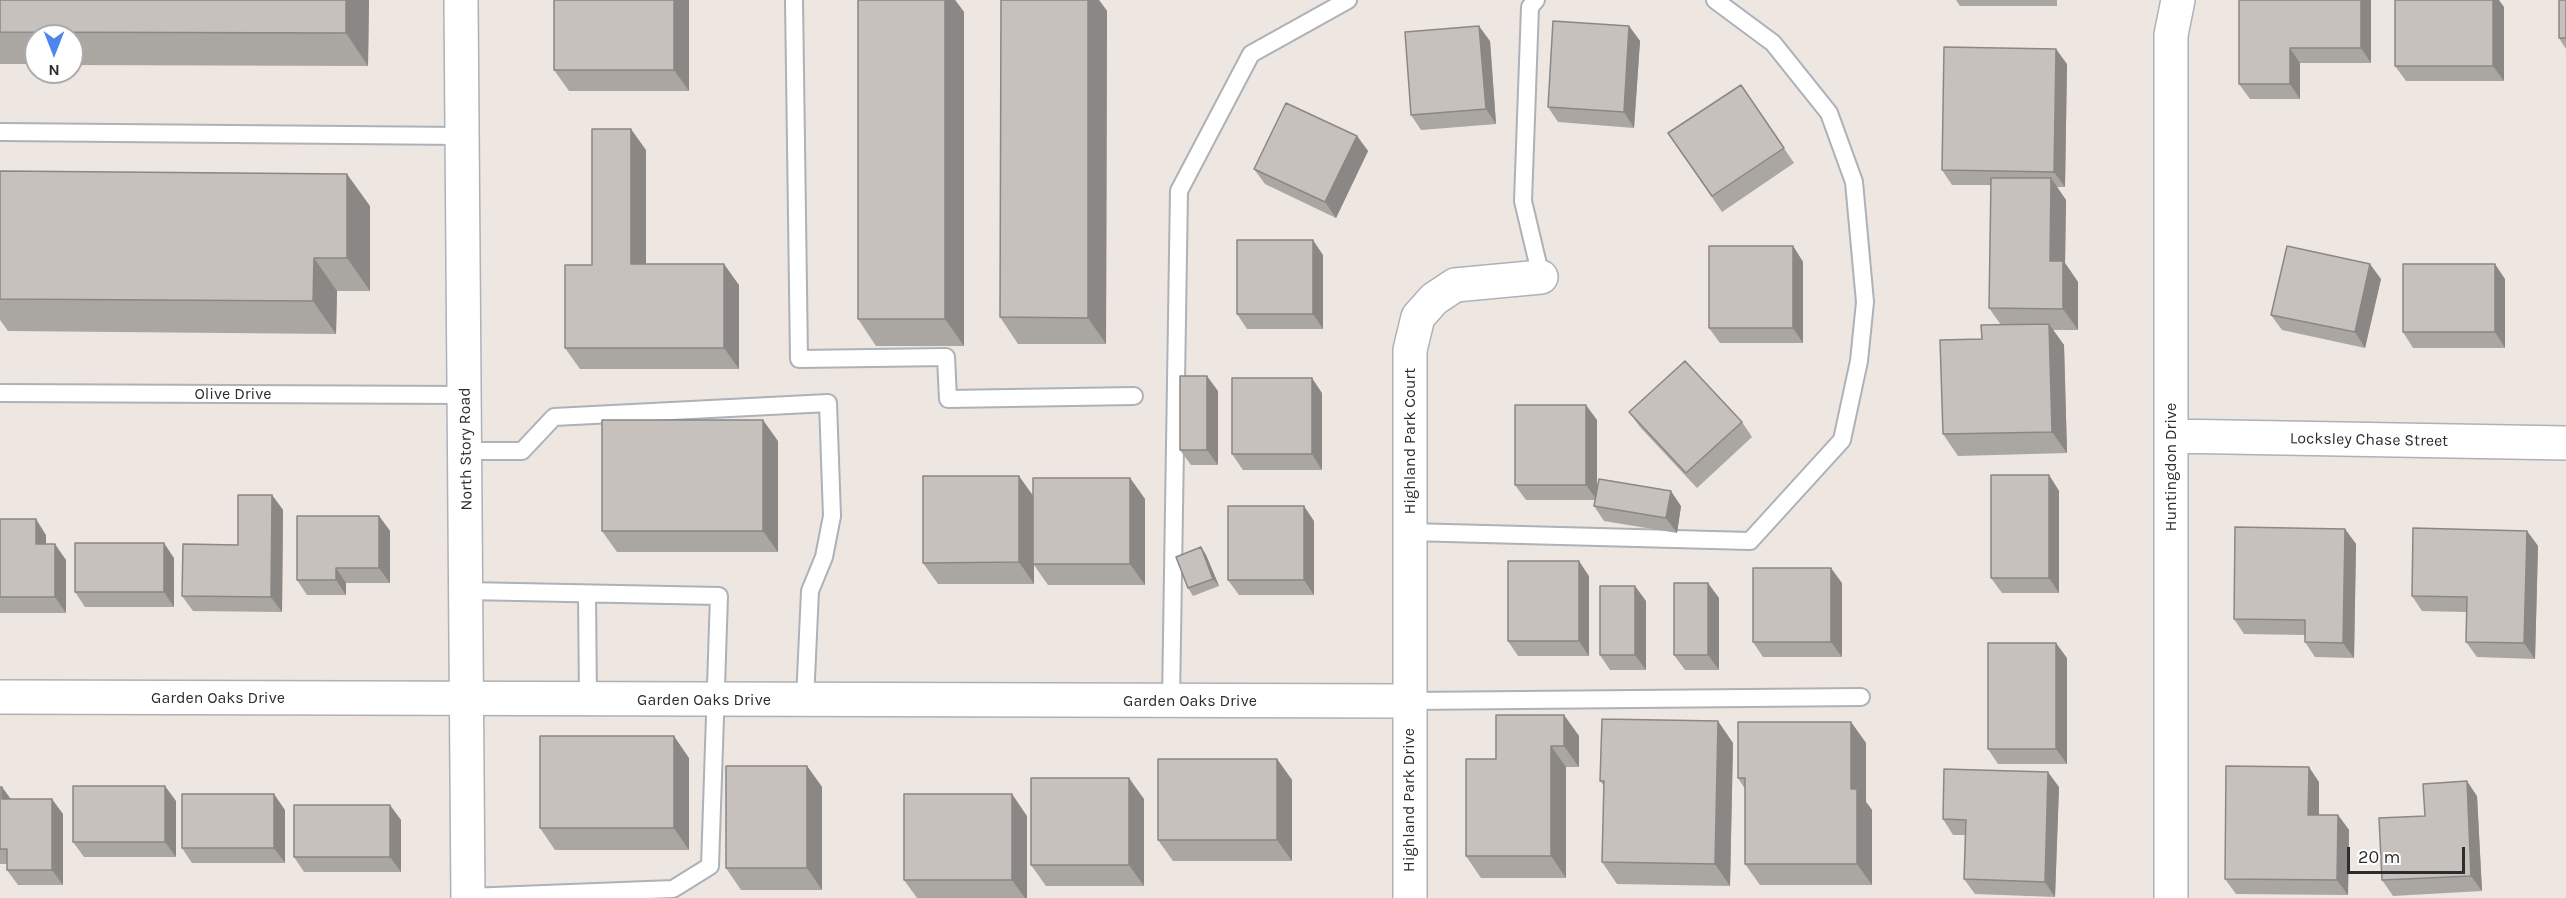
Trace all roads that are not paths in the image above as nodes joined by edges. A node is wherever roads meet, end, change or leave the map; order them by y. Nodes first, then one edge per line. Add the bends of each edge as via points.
1 (461, 0) edge
2 (794, 0) edge
3 (1348, 0) edge
4 (1714, 0) edge
5 (2178, 0) edge
6 (1528, 2) edge
7 (0, 132) edge
8 (463, 136) junction
9 (1541, 277) joint
10 (0, 393) edge
11 (465, 395) junction
12 (1134, 396) dead end
13 (2171, 436) junction
14 (2566, 443) edge
15 (466, 451) junction
16 (1409, 532) junction
17 (467, 591) junction
18 (587, 594) junction
19 (1861, 697) dead end
20 (0, 698) edge
21 (468, 699) junction
22 (588, 699) junction
23 (717, 699) junction
24 (805, 700) junction
25 (1171, 701) junction
26 (1409, 701) junction
27 (468, 897) edge
28 (1410, 898) edge
29 (2171, 898) edge

1 - 8 street, North Story Road
2 - 12 lane via 799,359 946,357 948,399
3 - 25 lane via 1251,54 1179,191
4 - 16 lane via 1773,43 1829,113 1854,182 1865,302 1859,361 1842,440 1750,540
5 - 13 street, Huntingdon Drive via 2171,35
6 - 9 lane via 1523,201
7 - 8 lane
8 - 11 street, North Story Road
9 - 16 street, Highland Park Court via 1455,285 1434,299 1418,317 1410,350
10 - 11 lane, Olive Drive
11 - 15 street, North Story Road
13 - 14 street, Locksley Chase Street
13 - 29 street, Huntingdon Drive
15 - 17 street, North Story Road
15 - 24 lane via 522,451 554,417 828,403 832,516 824,557 810,591
16 - 26 street, Highland Park Court
17 - 18 lane
17 - 21 street, North Story Road
18 - 22 lane
18 - 23 lane via 719,596
19 - 26 lane
20 - 21 street, Garden Oaks Drive
21 - 22 street, Garden Oaks Drive
21 - 27 street, North Story Road
22 - 23 street, Garden Oaks Drive
23 - 24 street, Garden Oaks Drive
23 - 27 lane via 710,866 673,889
24 - 25 street, Garden Oaks Drive
25 - 26 street, Garden Oaks Drive
26 - 28 street, Highland Park Drive

